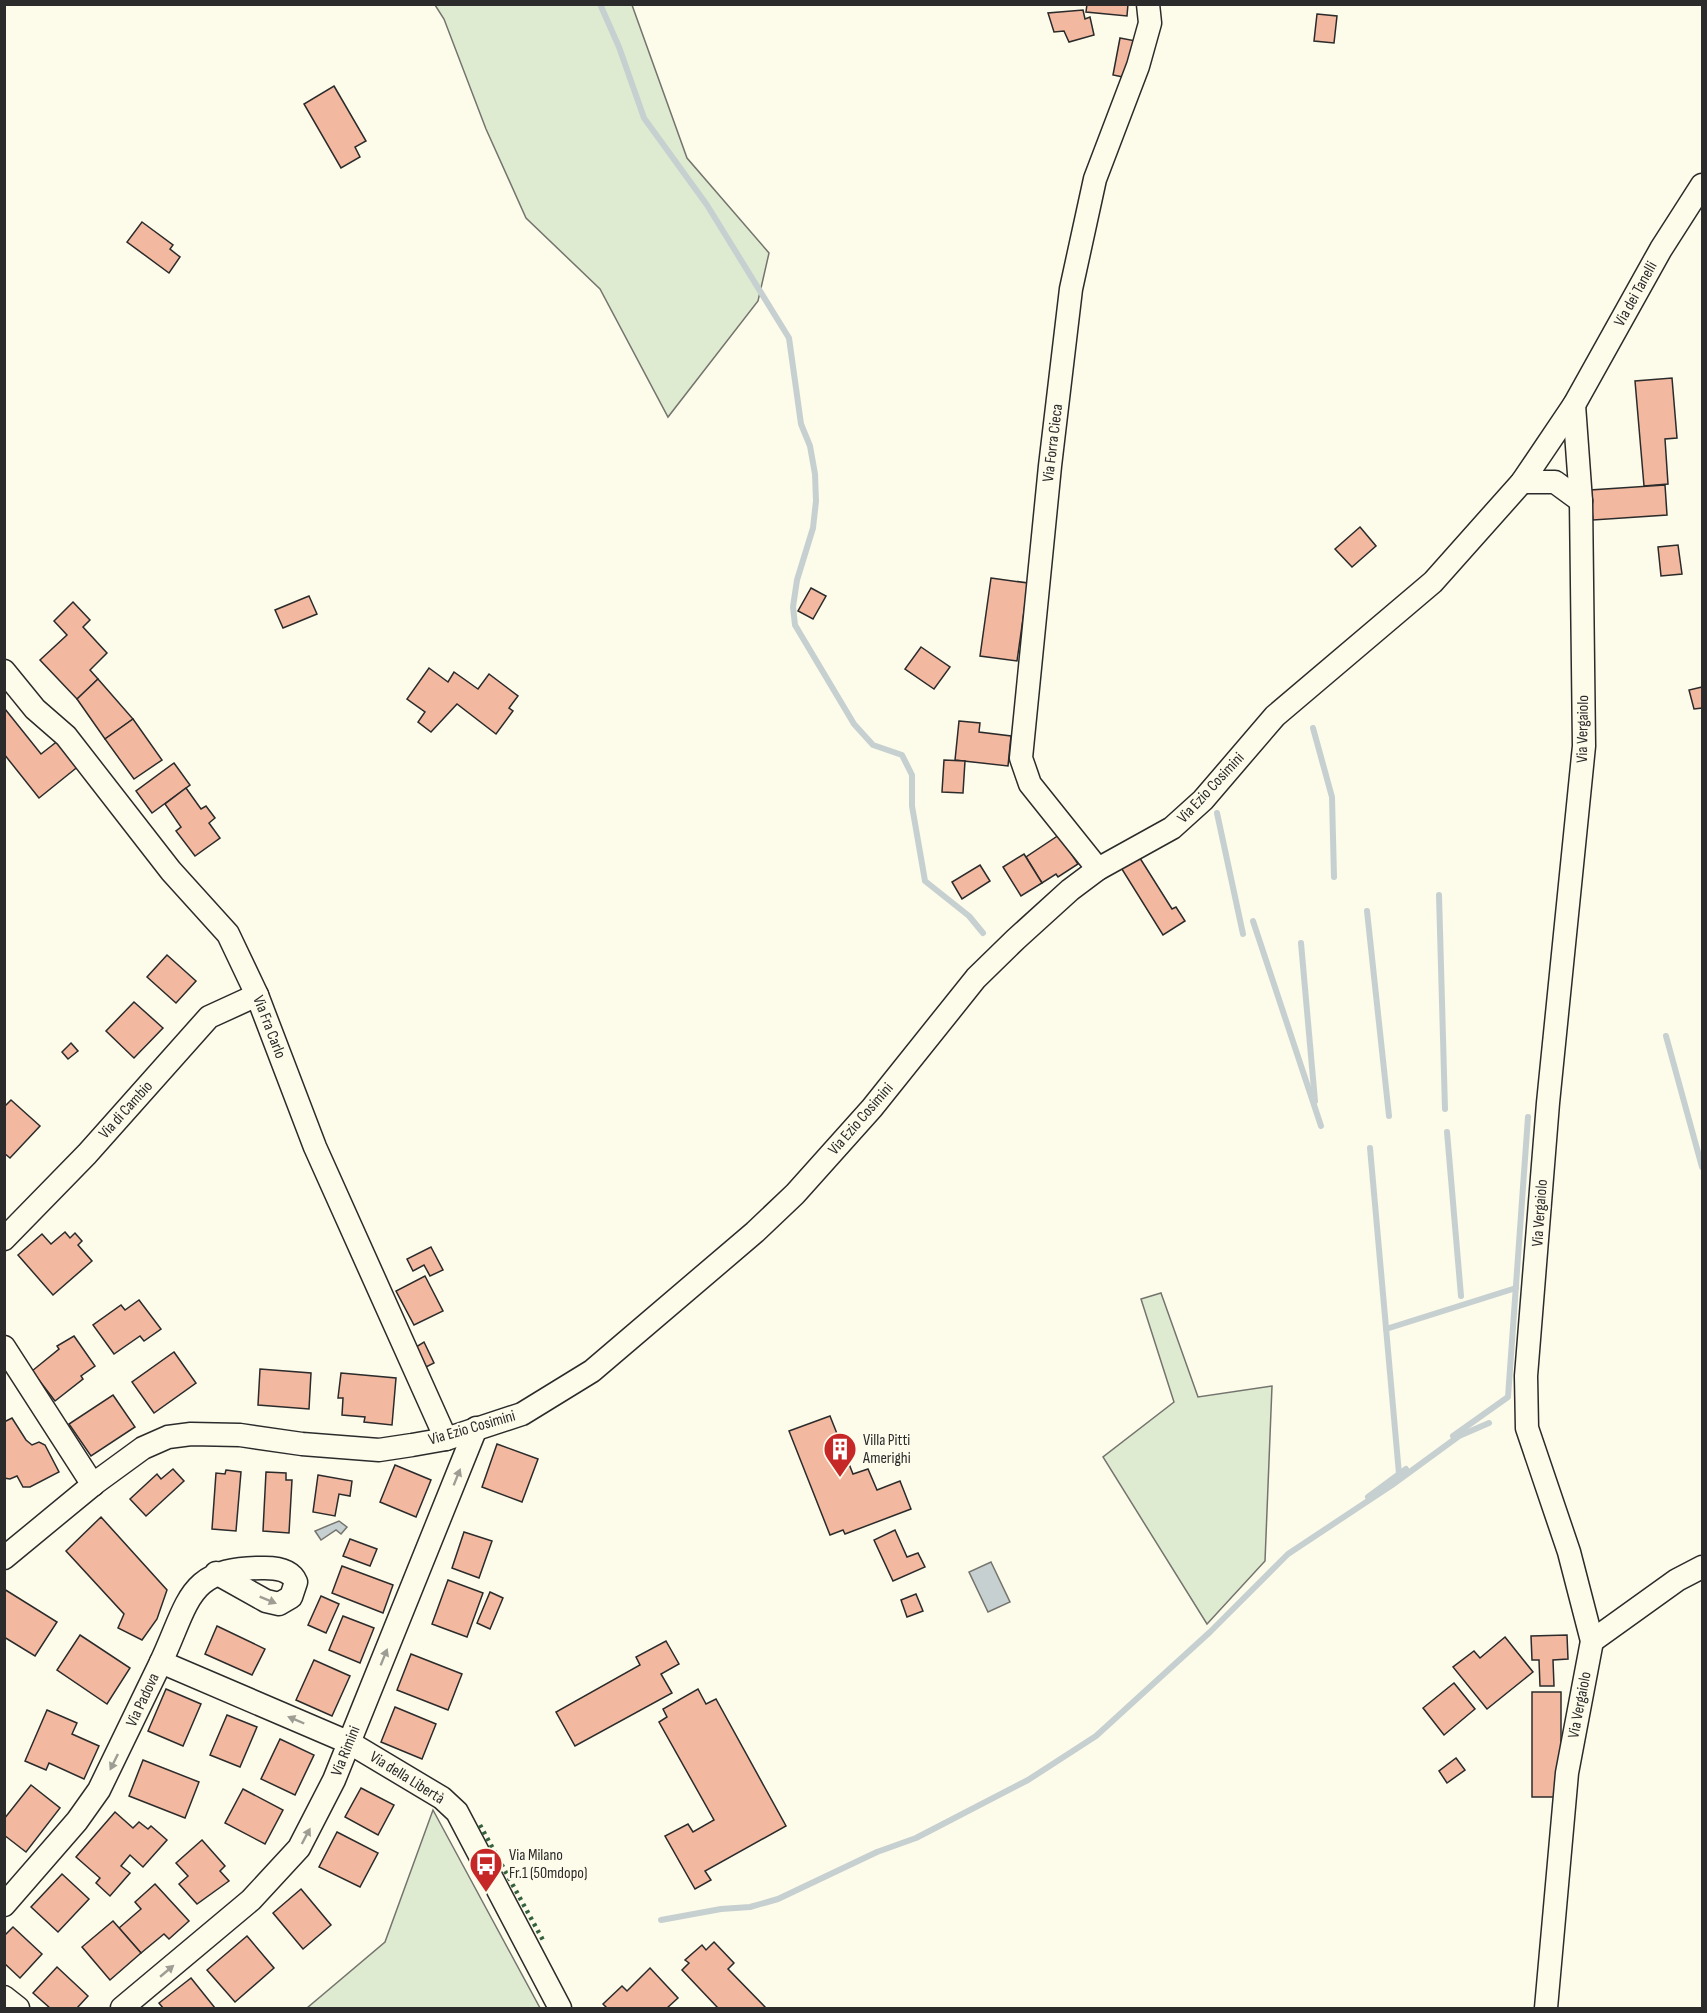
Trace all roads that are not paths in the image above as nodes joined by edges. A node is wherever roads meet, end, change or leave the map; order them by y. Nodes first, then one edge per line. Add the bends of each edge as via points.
1 (1148, 4) edge
2 (1702, 185) edge
3 (1574, 405) junction
4 (1522, 482) junction
5 (1581, 501) junction
6 (4, 671) edge
7 (1098, 869) junction
8 (257, 995) junction
9 (4, 1239) edge
10 (4, 1347) edge
11 (476, 1428) junction
12 (446, 1438) junction
13 (93, 1485) junction
14 (4, 1558) edge
15 (1702, 1567) edge
16 (216, 1573) dead end
17 (1592, 1641) junction
18 (161, 1662) junction
19 (350, 1743) junction
20 (4, 1905) edge
21 (4, 1996) edge
22 (18, 2008) edge
23 (122, 2008) edge
24 (560, 2008) edge
25 (1546, 2008) edge

1 - 7 street, Via Forra Cieca via 1150,23 1095,179 1071,289 1021,758 1030,784
2 - 3 street, Via dei Tanelli via 1661,249
3 - 4 street, Via Ezio Cosimini
3 - 5 street, Via Vergaiolo
4 - 5 street via 1555,482
4 - 7 street, Via Ezio Cosimini via 1433,582 1275,716 1203,800 1172,828
5 - 17 street, Via Vergaiolo via 1584,746 1548,1103 1526,1376 1527,1428 1569,1552
6 - 8 street, Via Fra Carlo via 35,709 66,736 171,871 228,934
7 - 11 street, Via Ezio Cosimini via 1031,924 976,978 872,1108 795,1194 755,1232 592,1371 522,1414
8 - 9 street, Via di Cambio via 209,1017 87,1154
8 - 12 street, Via Fra Carlo via 315,1147
10 - 13 street
11 - 12 street, Via Ezio Cosimini
19 -> 11 street, Via Rimini
12 - 13 street, Via Ezio Cosimini via 379,1449 302,1444 240,1434 168,1437 143,1448
13 - 14 street, Via Ezio Cosimini
15 - 17 street via 1677,1580
16 - 18 street via 195,1589
17 - 25 street, Via Vergaiolo via 1567,1773
19 -> 18 street, Via Padova
18 -> 20 street, Via Padova via 99,1790
23 -> 19 street, Via Rimini via 251,1900 292,1859
19 - 24 street, Via della Libertà via 442,1798 457,1812
21 - 22 street

